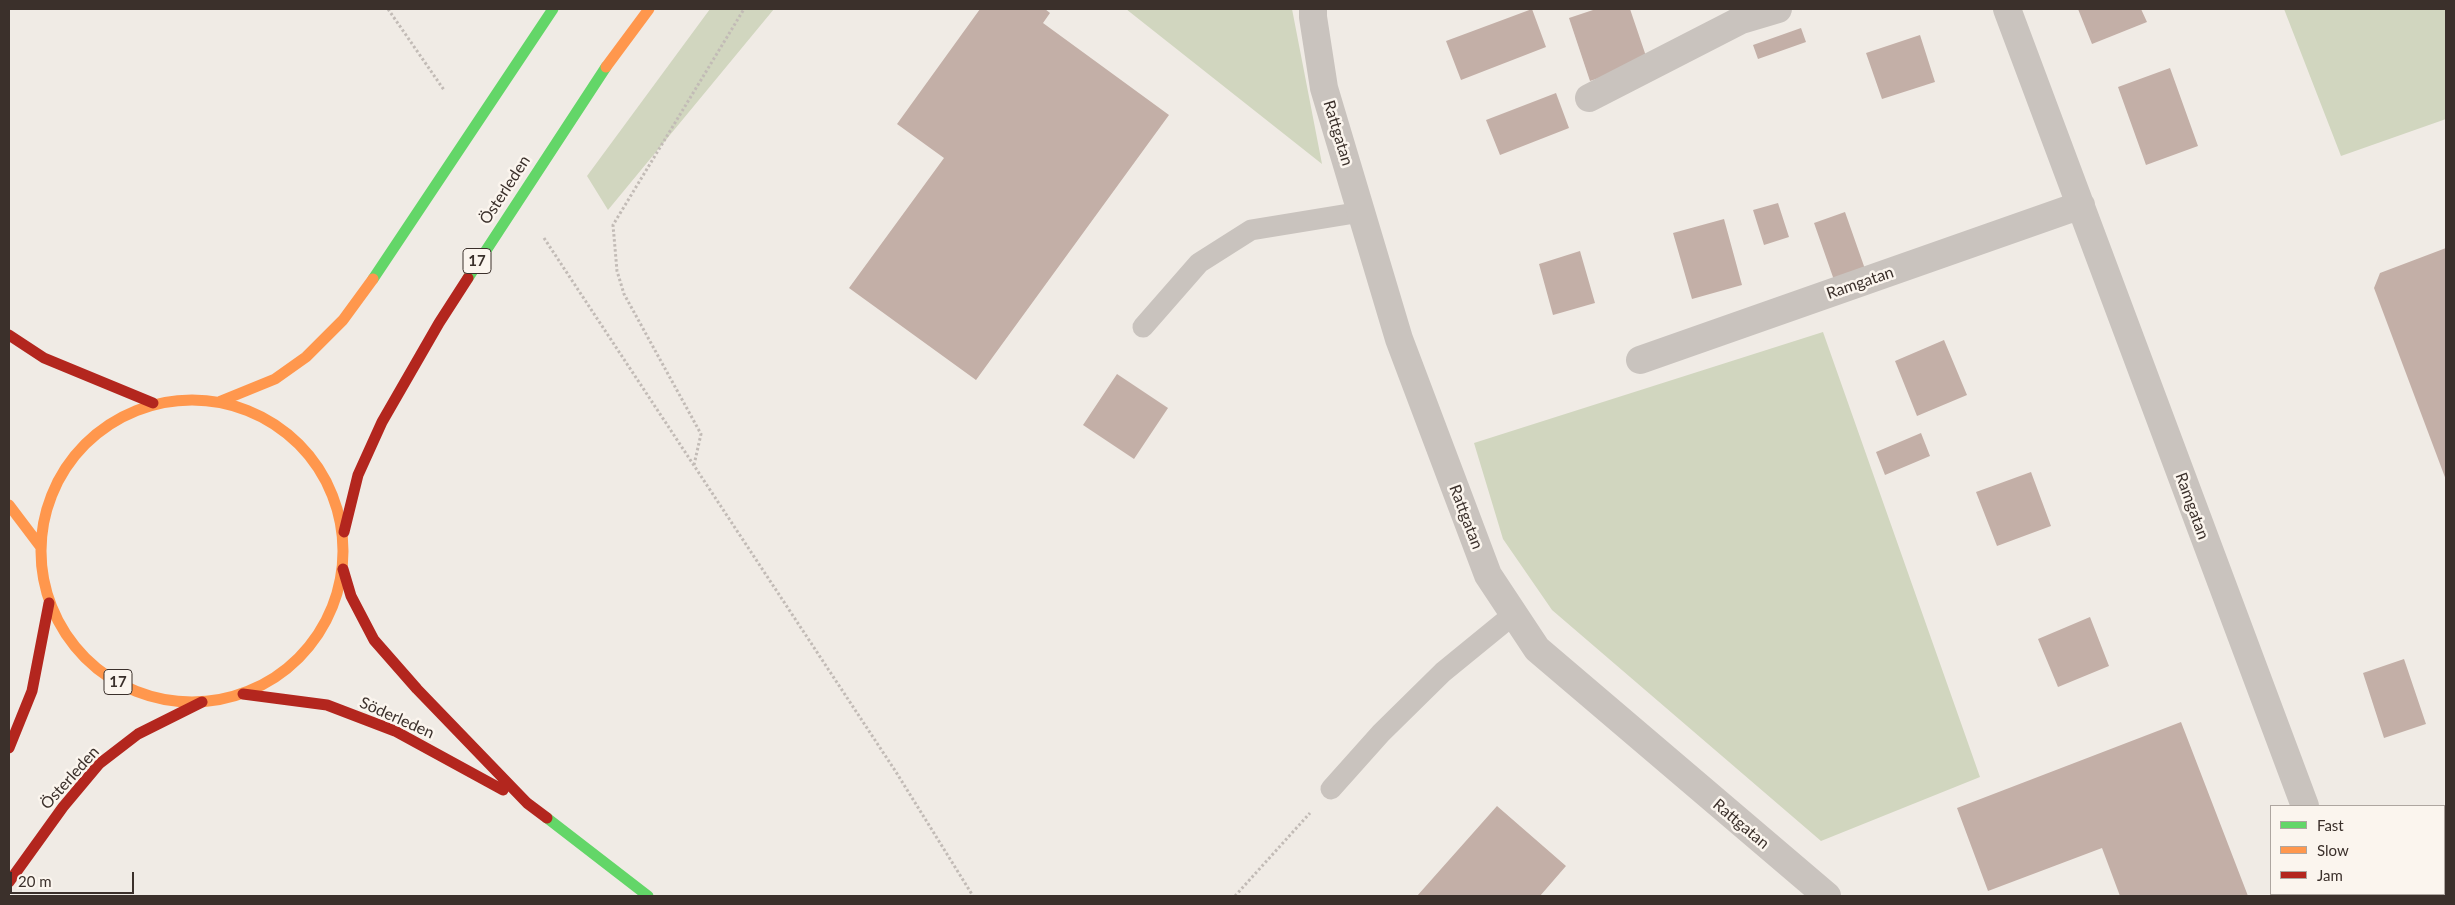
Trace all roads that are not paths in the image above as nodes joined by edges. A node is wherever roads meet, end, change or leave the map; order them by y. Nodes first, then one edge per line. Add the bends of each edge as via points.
1 (553, 9) edge
2 (649, 9) edge
3 (1313, 9) edge
4 (1778, 9) edge
5 (2007, 9) edge
6 (1590, 98) dead end
7 (2081, 206) junction
8 (1361, 212) junction
9 (1143, 327) dead end
10 (9, 335) edge
11 (1640, 360) dead end
12 (221, 401) junction
13 (153, 403) junction
14 (9, 505) edge
15 (343, 534) junction
16 (40, 546) junction
17 (343, 569) junction
18 (49, 603) junction
19 (1514, 614) junction
20 (243, 694) junction
21 (202, 702) junction
22 (9, 748) edge
23 (1331, 789) road end
24 (527, 803) junction
25 (2305, 805) edge
26 (9, 882) edge
27 (648, 896) edge
28 (1827, 896) edge

1 - 12 main road, 17 via 380,270 343,320 306,357 275,379
2 - 15 main road, Österleden / 17 via 587,94 439,323 382,422 366,457 358,475
3 - 8 street, Rattgatan via 1324,88
4 - 6 street via 1741,20
5 - 7 street, Ramgatan
7 - 11 street, Ramgatan
7 - 25 street, Ramgatan
8 - 9 lane via 1251,230 1199,263
8 - 19 street, Rattgatan via 1399,339 1488,575
10 - 13 main road via 44,358
12 - 13 main road, 17
12 - 15 main road, 17 via 266,417 304,447 330,487
13 - 16 main road, 17 via 109,423 72,456 49,498
14 - 16 main road
15 - 17 main road, 17
16 - 18 main road, 17 via 41,575
17 - 20 main road, 17 via 332,609 310,646 280,675
17 - 24 main road, Söderleden via 351,596 374,640
18 - 21 main road, 17 via 73,646 108,678 153,698
18 - 22 main road, 17 via 32,691
19 - 23 lane via 1443,672 1381,733
19 - 28 street, Rattgatan via 1537,649
20 - 21 main road, 17
20 - 24 main road, Söderleden via 327,706 395,731
21 - 26 main road, Österleden / 17 via 138,734 99,764 63,806
24 - 27 main road, Söderleden

